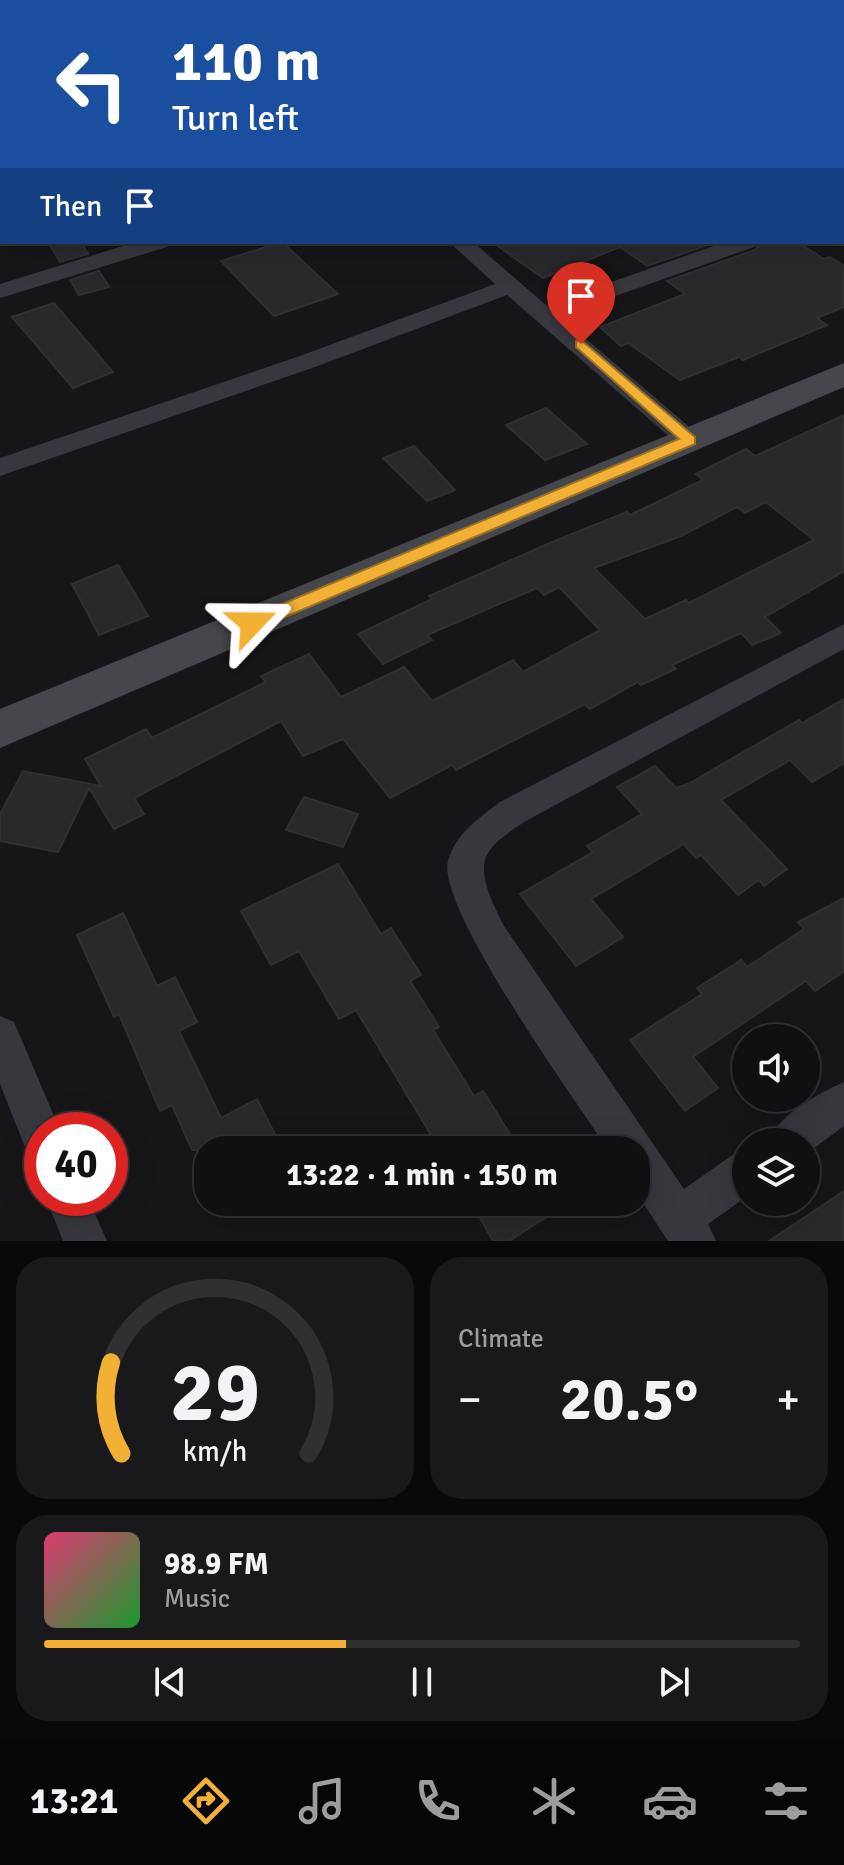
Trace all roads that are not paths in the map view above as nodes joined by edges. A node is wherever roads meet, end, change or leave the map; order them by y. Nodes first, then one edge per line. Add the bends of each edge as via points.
1 (153, 244) edge
2 (462, 244) edge
3 (740, 244) edge
4 (512, 285) junction
5 (0, 291) edge
6 (545, 313) junction
7 (844, 374) edge
8 (690, 441) junction
9 (0, 467) edge
10 (844, 635) edge
11 (0, 729) edge
12 (0, 1035) edge
13 (8, 1080) edge
14 (844, 1102) edge
15 (27, 1112) edge
16 (808, 1128) edge
17 (623, 1136) edge
18 (650, 1176) edge
19 (732, 1185) edge
20 (75, 1216) edge
21 (686, 1230) edge
22 (85, 1241) edge

1 - 5 street
2 - 4 street
3 - 6 street
4 - 6 street
4 - 9 street
6 - 8 street
7 - 8 street
8 - 11 street
10 - 17 street via 512,812 478,838 465,863 472,896 491,938
12 - 13 street
13 - 15 street
14 - 16 street
18 - 21 street
19 - 21 street
20 - 22 street

